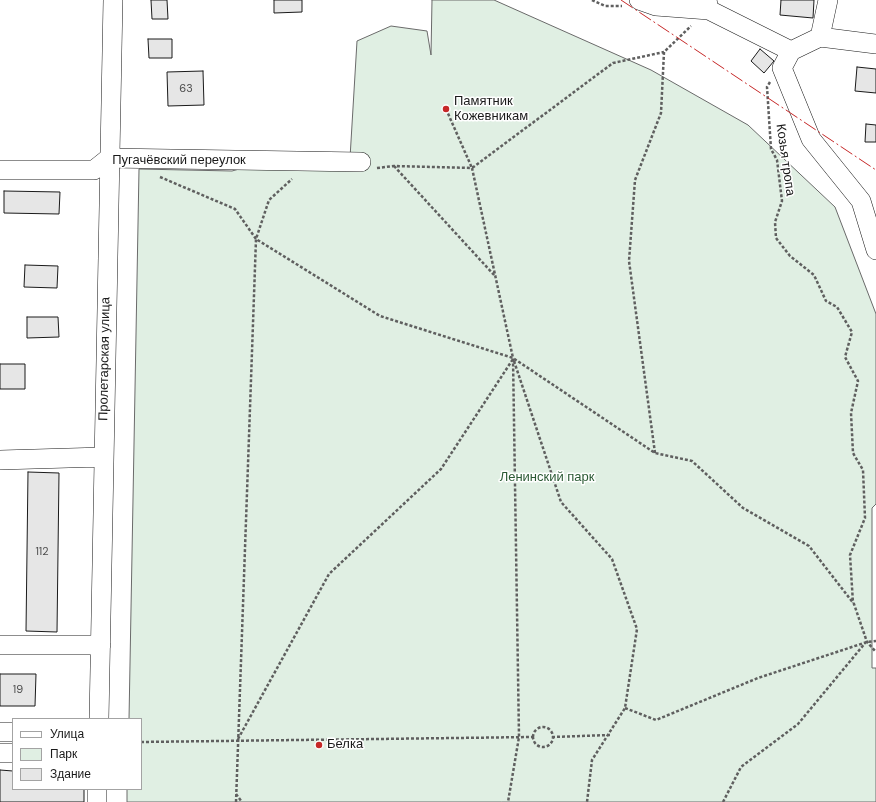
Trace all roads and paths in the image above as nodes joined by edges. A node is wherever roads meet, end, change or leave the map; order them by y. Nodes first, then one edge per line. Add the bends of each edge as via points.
1 (112, 0) edge
2 (639, 0) edge
3 (828, 0) edge
4 (708, 5) edge
5 (820, 37) junction
6 (876, 44) edge
7 (791, 51) junction
8 (664, 52) junction
9 (782, 68) junction
10 (446, 109) dead end
11 (109, 158) junction
12 (366, 166) joint
13 (394, 166) junction
14 (472, 168) junction
15 (0, 170) edge
16 (153, 174) dead end
17 (293, 179) dead end
18 (868, 202) edge
19 (256, 240) junction
20 (876, 250) edge
21 (496, 276) junction
22 (513, 358) junction
23 (655, 453) junction
24 (103, 457) junction
25 (0, 460) edge
26 (854, 604) junction
27 (867, 642) junction
28 (876, 642) edge
29 (101, 645) junction
30 (0, 646) edge
31 (876, 652) edge
32 (625, 708) junction
33 (99, 718) edge
34 (0, 732) edge
35 (12, 732) edge
36 (610, 735) junction
37 (520, 737) junction
38 (533, 737) junction
39 (552, 737) junction
40 (238, 740) junction
41 (142, 742) edge
42 (0, 753) edge
43 (12, 753) edge
44 (97, 790) edge
45 (236, 794) junction
46 (97, 802) edge
47 (236, 802) edge
48 (242, 802) edge
49 (508, 802) edge
50 (587, 802) edge
51 (723, 802) edge

1 - 11 street, Пролетарская улица
2 - 4 street via 656,6
3 - 5 street
4 - 7 street
4 - 8 path
5 - 6 street
5 - 7 street
7 - 9 street
8 - 14 path via 613,63
8 - 23 path via 661,113 635,180 628,261
9 - 18 street via 811,139
9 - 26 path, Козья тропа via 773,74 767,87 771,149 777,160 782,201 774,222 776,238 790,256 814,275 826,301 837,307 852,332 845,357 858,381 851,413 853,452 863,470 865,518 850,555
10 - 14 path
11 - 12 street, Пугачёвский переулок
11 - 15 street, Пугачёвский переулок via 94,170
11 - 24 street, Пролетарская улица
12 - 13 path
13 - 14 path
13 - 21 path
14 - 21 path
16 - 19 path via 235,208
17 - 19 path via 269,200
18 - 20 street
19 - 22 path via 380,316
19 - 40 path
21 - 22 path
22 - 23 path
22 - 32 path via 561,502 612,559 637,628
22 - 37 path
22 - 40 path via 441,469 329,574
23 - 26 path via 692,461 743,508 809,546
24 - 25 street
24 - 29 street, Пролетарская улица
26 - 27 path
27 - 28 path
27 - 31 path
27 - 32 path via 758,678 656,720
27 - 51 path via 798,724 741,767
29 - 30 street
29 - 33 street, Пролетарская улица
32 - 36 path
34 - 35 street
36 - 39 path
36 - 50 path via 592,760
37 - 38 path
37 - 40 path
37 - 49 path
38 - 39 path via 535,743 541,746 547,745
38 - 39 path via 535,731 543,727 551,731
40 - 41 path
40 - 45 path
42 - 43 street
44 - 46 street
45 - 47 path
45 - 48 path

